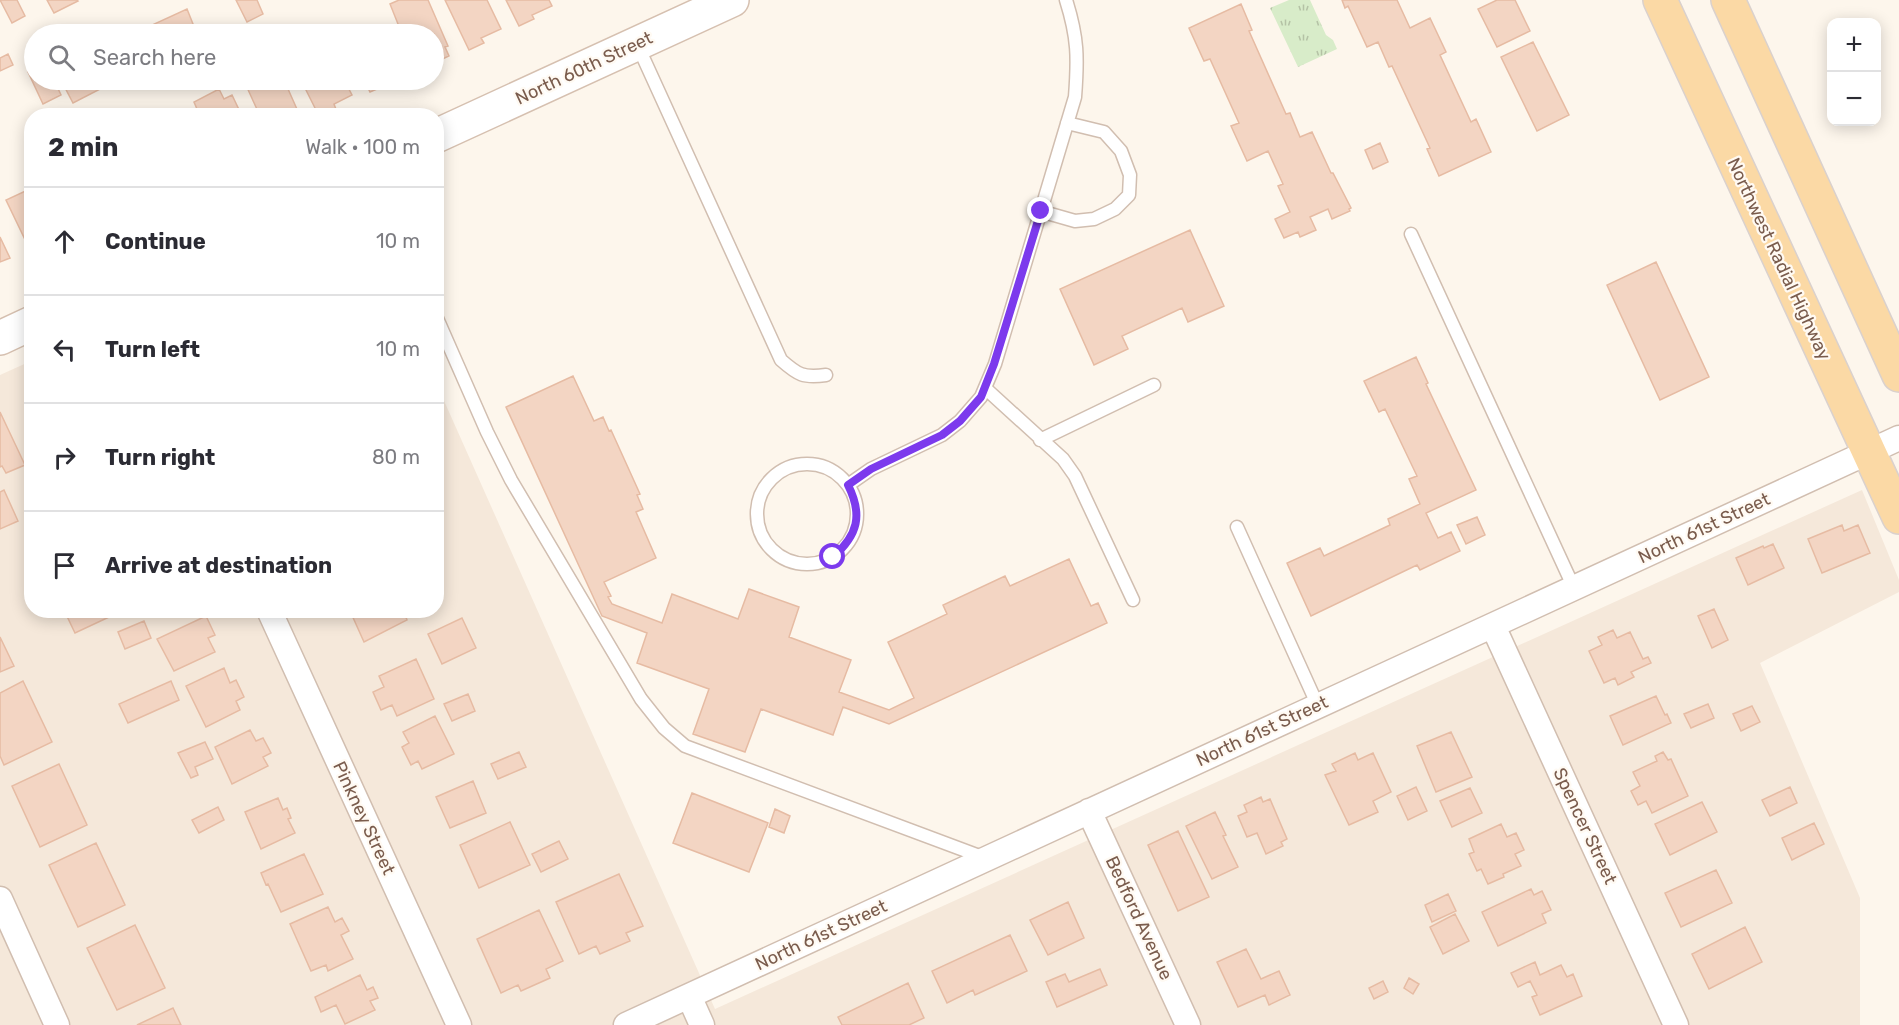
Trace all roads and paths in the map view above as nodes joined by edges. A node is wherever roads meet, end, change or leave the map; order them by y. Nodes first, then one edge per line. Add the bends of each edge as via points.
1 (732, 0) edge
2 (1066, 0) edge
3 (1660, 0) edge
4 (1728, 0) edge
5 (637, 44) junction
6 (1067, 123) junction
7 (444, 132) edge
8 (1041, 211) junction
9 (1411, 234) dead end
10 (24, 327) edge
11 (444, 334) edge
12 (0, 338) edge
13 (826, 375) dead end
14 (1899, 375) edge
15 (1154, 385) dead end
16 (985, 388) junction
17 (1899, 438) edge
18 (1040, 440) junction
19 (1869, 452) junction
20 (848, 485) junction
21 (1899, 517) edge
22 (1237, 527) dead end
23 (1574, 588) junction
24 (1133, 600) dead end
25 (273, 618) edge
26 (1493, 626) junction
27 (1318, 706) junction
28 (1089, 811) junction
29 (986, 859) junction
30 (0, 899) edge
31 (689, 996) junction
32 (57, 1025) edge
33 (459, 1025) edge
34 (626, 1025) edge
35 (702, 1025) edge
36 (1188, 1025) edge
37 (1676, 1025) edge

1 - 5 main road, North 60th Street
2 - 6 lane via 1078,56 1075,97
3 - 19 main road, Northwest Radial Highway
4 - 14 main road
5 - 7 main road, North 60th Street
5 - 13 lane via 781,360 795,373 810,377
6 - 8 lane
6 - 8 lane via 1104,132 1121,151 1130,175 1129,195 1115,209 1094,219 1075,221
8 - 16 lane
9 - 23 lane
10 - 12 main road
11 - 29 lane via 511,480 641,699 664,728 685,746
15 - 18 lane
16 - 18 lane
16 - 20 lane via 960,421 942,435 871,469
17 - 19 street, North 61st Street
18 - 24 lane via 1075,476
19 - 21 main road, Northwest Radial Highway
19 - 23 street, North 61st Street
20 - 20 lane via 821,465 789,467 775,475 758,503 757,520 762,536 785,559 817,563 833,557 854,532 855,500
22 - 27 lane
23 - 26 street, North 61st Street
25 - 33 street, Pinkney Street
26 - 27 street, North 61st Street
26 - 37 street, Spencer Street
27 - 28 street, North 61st Street
28 - 29 street, North 61st Street
28 - 36 street, Bedford Avenue
29 - 31 street, North 61st Street
30 - 32 street
31 - 34 street, North 61st Street
31 - 35 street

